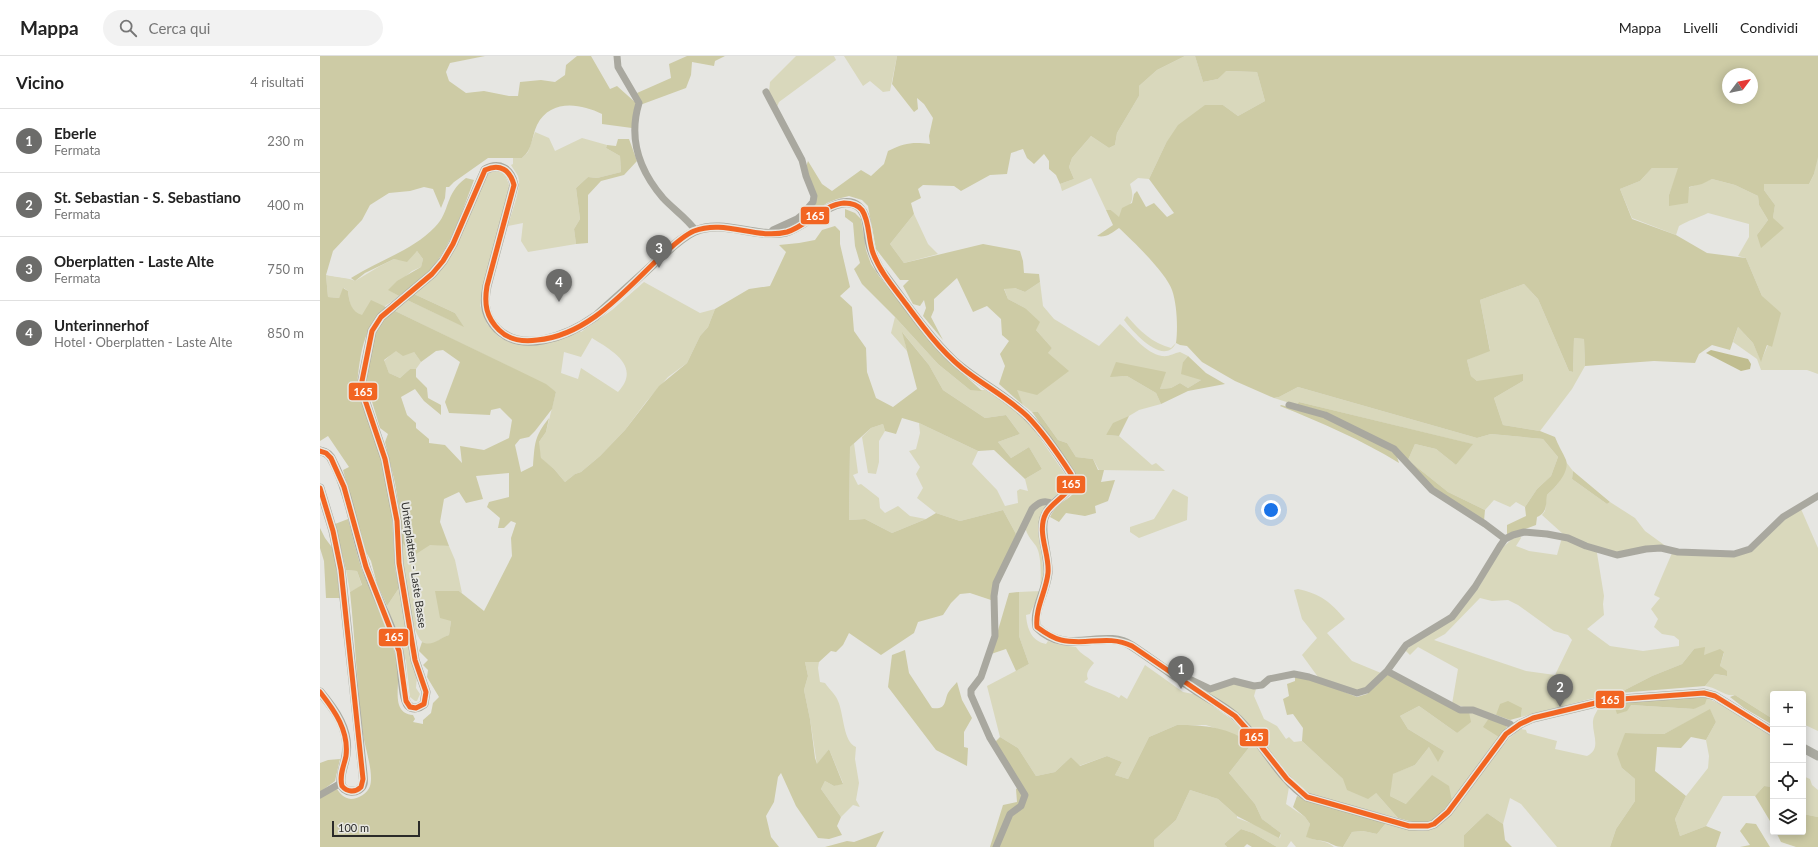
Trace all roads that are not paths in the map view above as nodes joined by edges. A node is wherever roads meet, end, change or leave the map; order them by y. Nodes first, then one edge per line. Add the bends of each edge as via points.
1 (617, 56) edge
2 (766, 92) dead end
3 (696, 231) junction
4 (770, 233) junction
5 (1289, 404) dead end
6 (320, 451) edge
7 (320, 488) edge
8 (1818, 496) edge
9 (1053, 504) junction
10 (1505, 539) junction
11 (1387, 671) junction
12 (1179, 679) junction
13 (320, 692) edge
14 (1514, 728) junction
15 (1770, 730) edge
16 (1806, 750) edge
17 (1818, 756) edge
18 (341, 783) junction
19 (320, 795) edge
20 (996, 847) edge

1 - 3 street via 618,67 639,103 634,133 640,162 663,198
2 - 4 street via 802,160 814,196 813,202 797,219
3 - 4 main road via 709,227
3 - 6 main road, Unterplatten - Laste Basse via 675,244 584,325 551,338 515,340 496,328 485,308 487,286 514,185 506,169 499,166 491,167 485,170 480,178 453,244 443,261 432,274 381,317 372,331 362,381 363,394 385,459 397,521 399,563 415,660 426,692 424,704 420,707 408,706 405,700 402,666 396,642 365,565 345,492 329,455
4 - 9 main road via 797,228 838,203 853,203 861,209 866,218 874,258 880,269 936,341 970,374 1029,417 1066,467 1073,479 1072,485
5 - 10 street via 1325,415 1394,449 1432,490
7 - 18 main road via 341,570 363,774 361,788 355,792 344,789
8 - 10 street via 1783,517 1750,549 1734,554 1678,552 1661,548 1612,554 1568,538 1537,532 1524,532
9 - 12 main road via 1044,519 1048,575 1035,620 1037,627 1050,637 1063,641 1111,639 1127,643
9 - 20 street via 1043,502 1032,509 996,583 995,636 980,677 971,690 974,704 990,738 1026,795 1021,806 1010,814
10 - 11 street via 1475,587 1452,617 1406,645
11 - 12 street via 1367,690 1357,693 1294,674 1270,679 1262,685 1234,682 1210,689 1189,679
11 - 14 street via 1460,710 1478,712 1510,724
12 - 14 main road via 1235,715 1294,786 1307,797 1410,826 1428,826 1441,820 1506,734
13 - 18 main road via 333,707 344,732 346,754
14 - 15 main road via 1533,718 1608,700 1704,693 1714,696
16 - 17 main road
18 - 19 street

